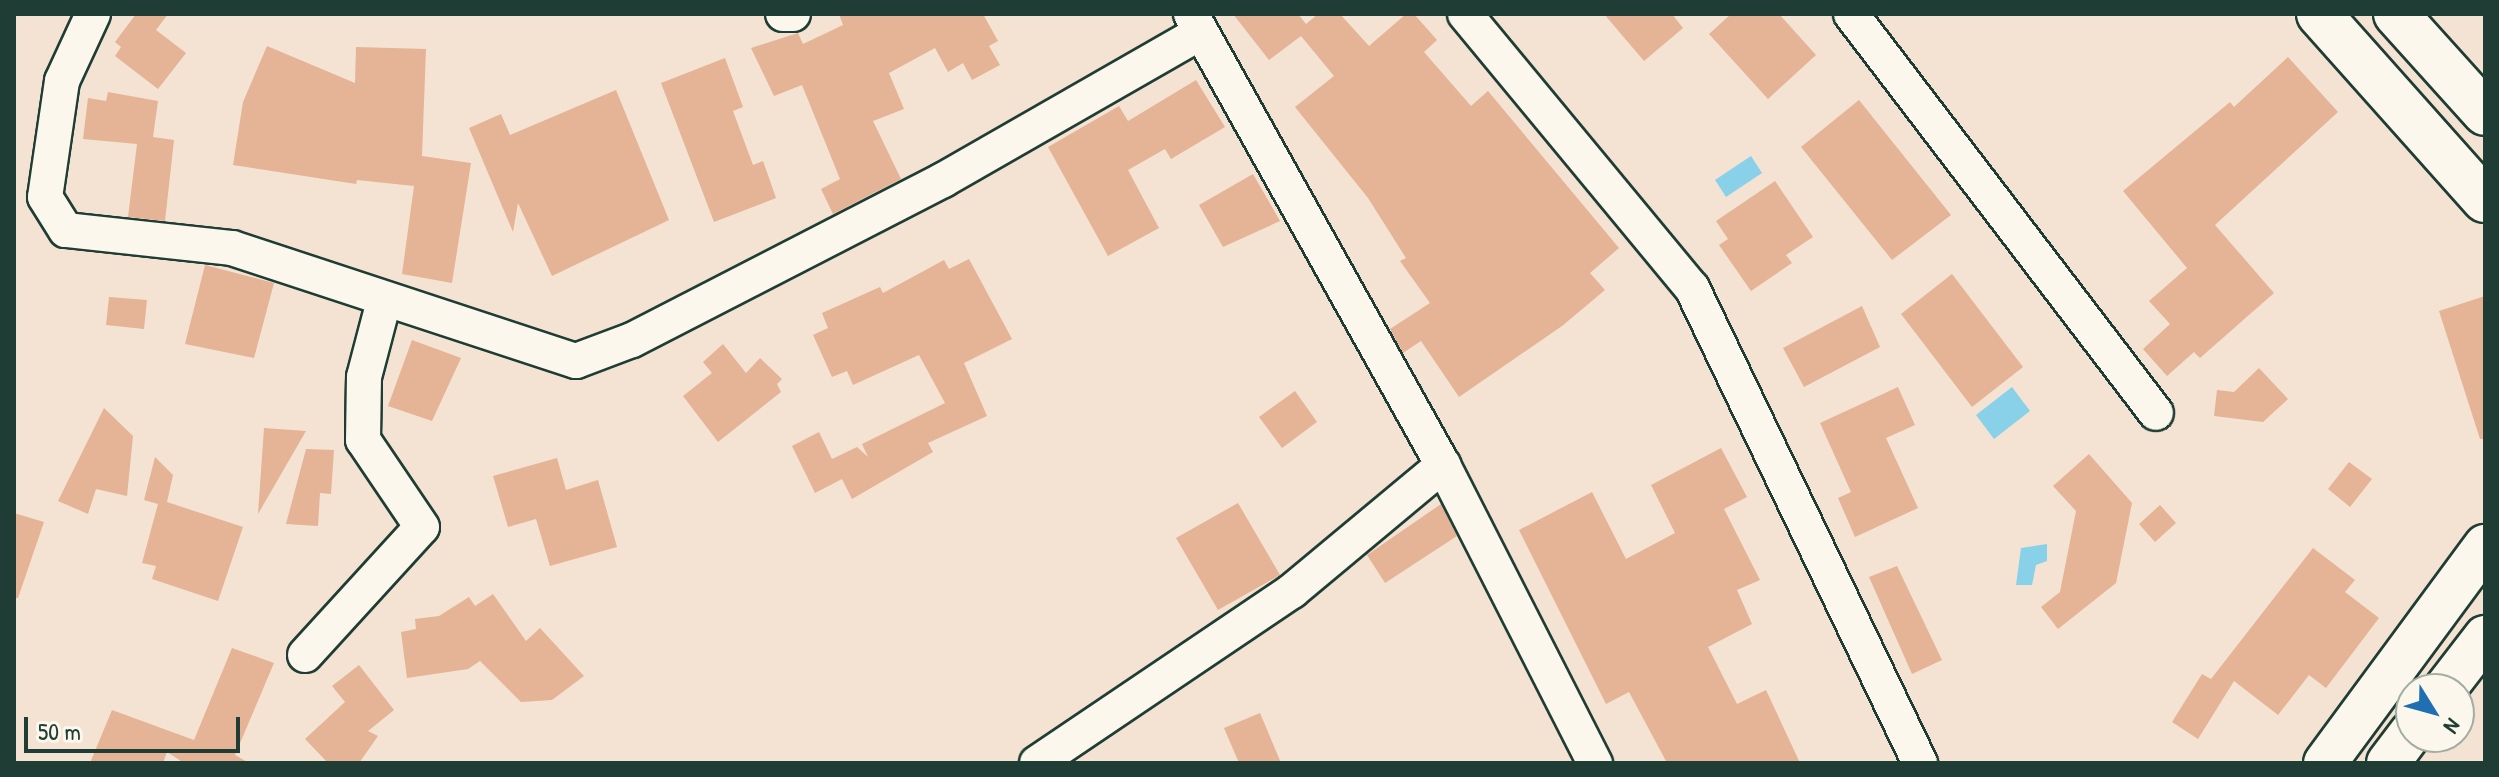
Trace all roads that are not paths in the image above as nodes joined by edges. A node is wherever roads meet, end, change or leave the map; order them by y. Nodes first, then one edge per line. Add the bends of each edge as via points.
1 (93, 14) edge
2 (783, 14) edge
3 (793, 14) edge
4 (1465, 14) edge
5 (1851, 14) edge
6 (2319, 14) edge
7 (2396, 14) edge
8 (1196, 23) edge
9 (2485, 113) edge
10 (2485, 200) edge
11 (384, 301) junction
12 (2156, 413) dead end
13 (1443, 465) junction
14 (2485, 546) edge
15 (2485, 637) edge
16 (305, 655) dead end
17 (2457, 673) edge
18 (1037, 763) edge
19 (1595, 763) edge
20 (1920, 763) edge
21 (2325, 763) edge

1 - 11 street via 62,81 45,197 66,230 232,248 308,268
2 - 3 street
4 - 20 street via 1692,288
5 - 12 street
6 - 10 main road
7 - 9 main road
8 - 11 street via 943,180 632,340 576,361
8 - 13 street
11 - 16 street via 364,377 363,440 422,527
13 - 18 street via 1292,591
13 - 19 street
14 - 21 street
15 - 17 street

